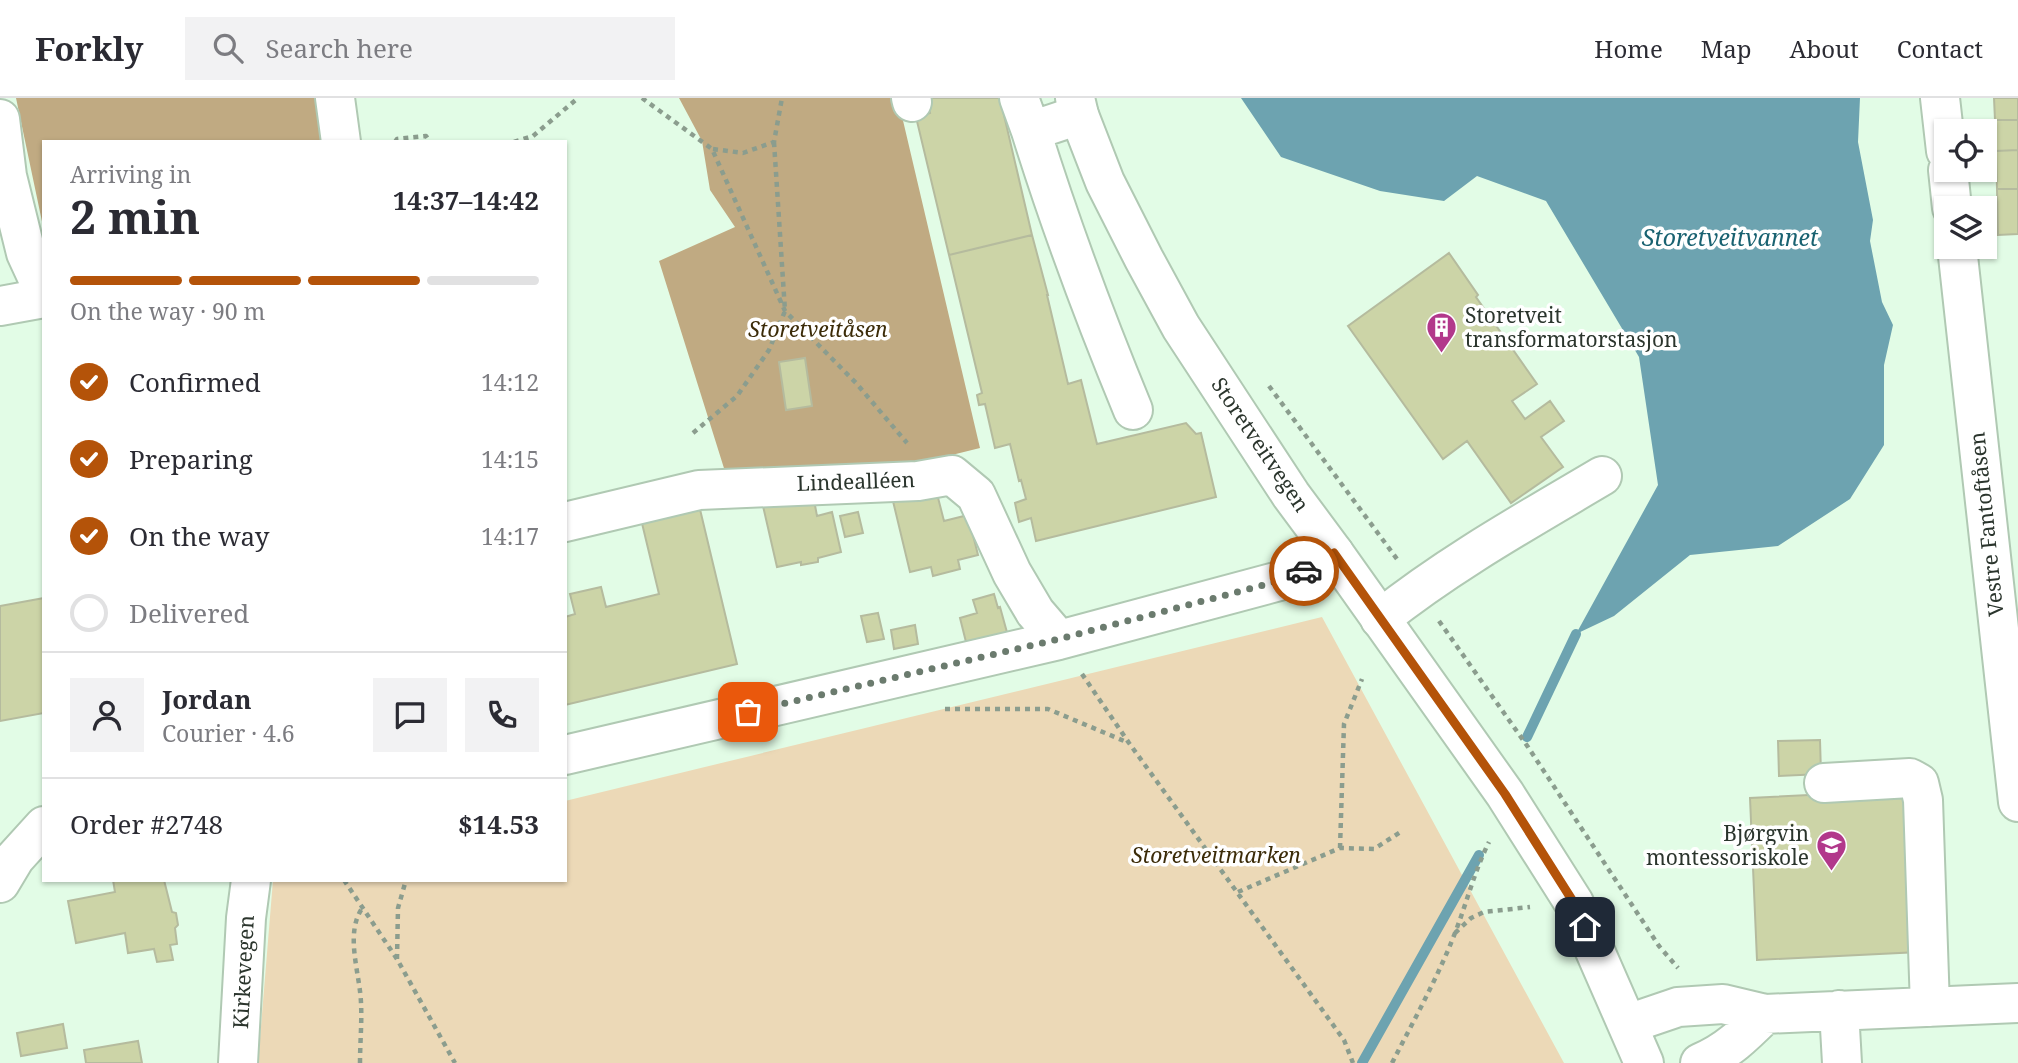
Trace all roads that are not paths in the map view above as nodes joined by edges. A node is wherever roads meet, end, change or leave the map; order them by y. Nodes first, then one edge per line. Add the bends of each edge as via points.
1 (335, 98) edge
2 (1940, 98) edge
3 (1077, 107) edge
4 (1025, 115) edge
5 (0, 119) edge
6 (1942, 119) edge
7 (341, 140) edge
8 (1958, 259) edge
9 (42, 288) edge
10 (42, 298) edge
11 (0, 306) edge
12 (1133, 410) dead end
13 (1602, 476) dead end
14 (567, 522) edge
15 (1334, 553) junction
16 (1380, 619) junction
17 (1059, 639) junction
18 (567, 755) edge
19 (1824, 783) dead end
20 (2018, 802) edge
21 (42, 828) edge
22 (251, 882) edge
23 (0, 883) edge
24 (2018, 1003) edge
25 (1930, 1007) junction
26 (1839, 1010) junction
27 (1765, 1014) junction
28 (1628, 1024) junction
29 (238, 1063) edge
30 (1644, 1063) edge
31 (1700, 1063) edge
32 (1842, 1063) edge

1 - 7 street
2 - 6 street
3 - 4 street
3 - 15 street, Storetveitvegen via 1105,182 1181,327
4 - 12 street via 1084,289
5 - 9 street via 7,176 26,253
8 - 20 street, Vestre Fantoftåsen
10 - 11 street
13 - 16 street via 1483,546
14 - 17 street, Lindealléen via 699,490 918,481 952,475 976,495 1012,573 1035,612
15 - 16 street, Storetveitvegen
15 - 17 street via 1298,576
16 - 28 street, Storetveitvegen via 1505,794 1574,903
17 - 18 street
19 - 25 street via 1910,778 1919,783
21 - 23 street
22 - 29 street, Kirkevegen
24 - 25 street
25 - 26 street
26 - 27 street
26 - 32 street
27 - 28 street via 1723,1004 1701,1005 1678,1007
27 - 31 street via 1733,1045
28 - 30 street, Storetveitvegen

